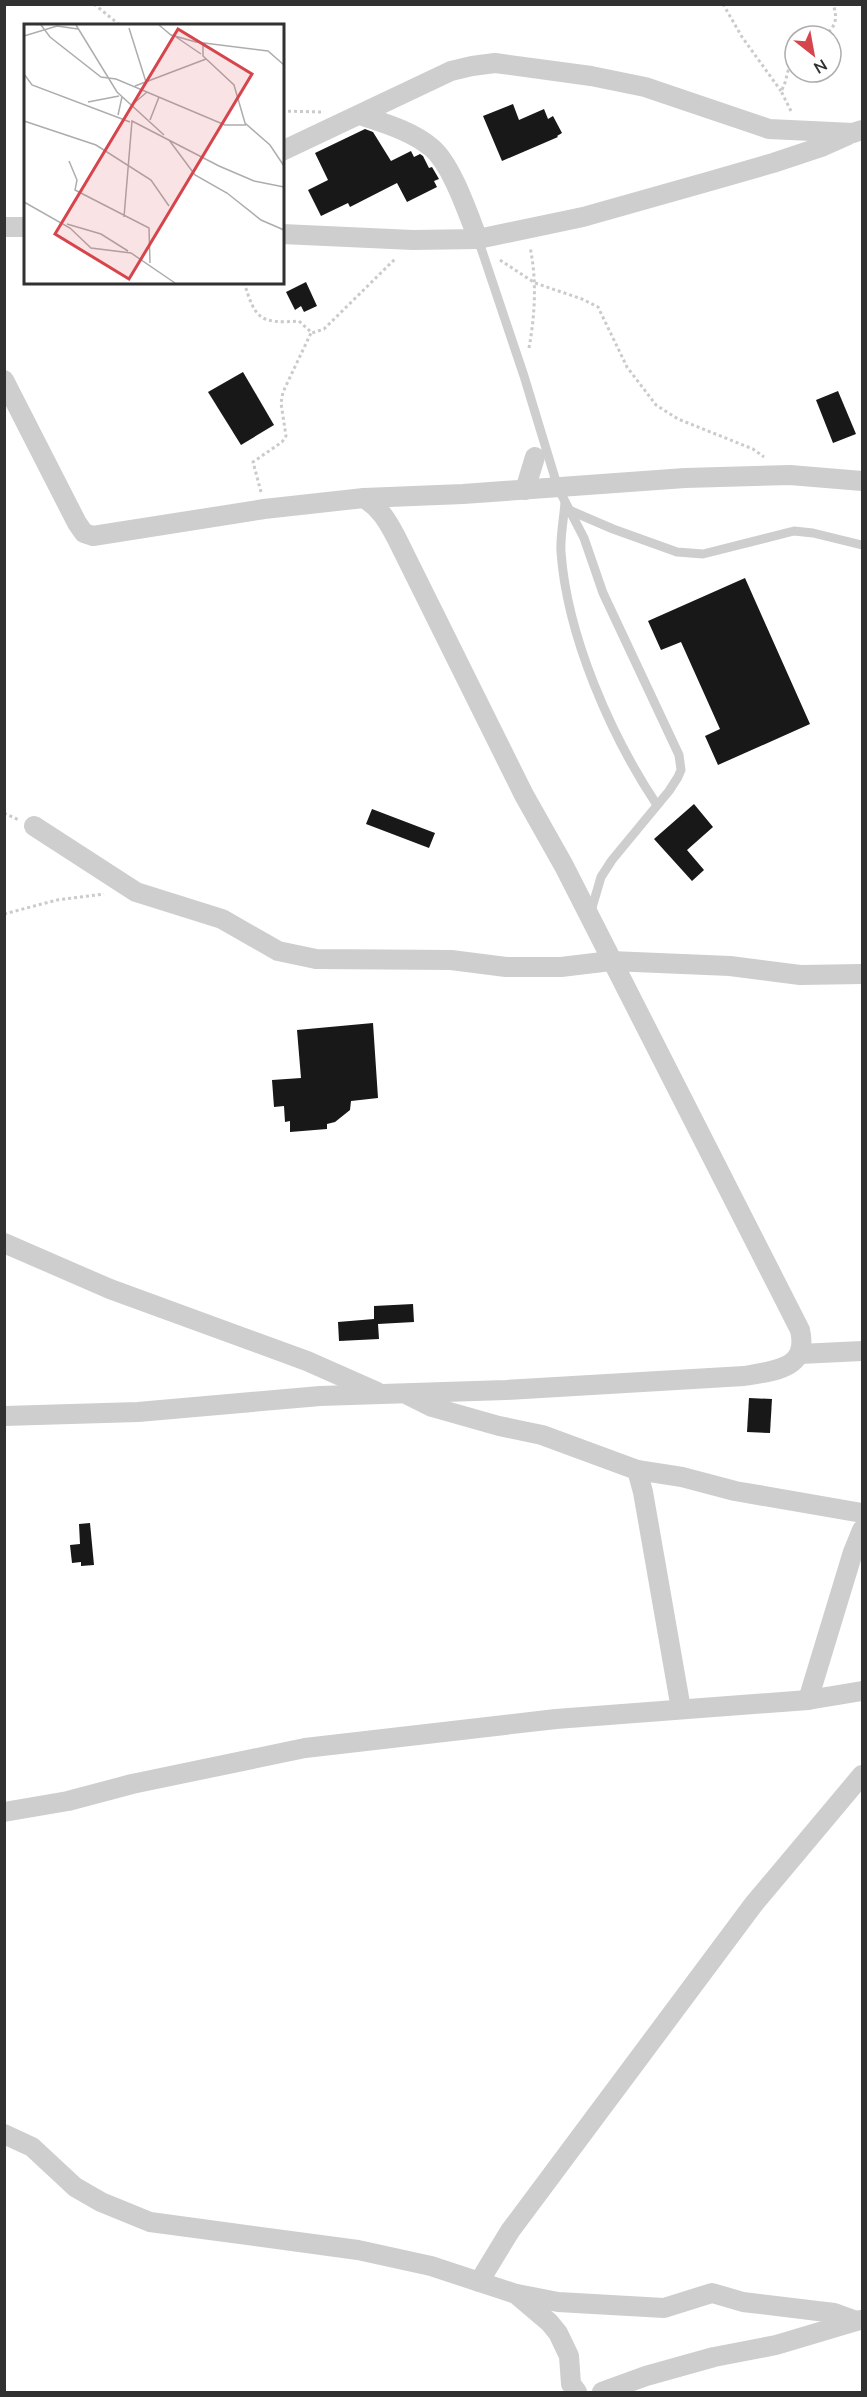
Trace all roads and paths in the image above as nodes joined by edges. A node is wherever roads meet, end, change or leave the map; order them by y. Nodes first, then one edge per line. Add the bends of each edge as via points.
1 (94, 4) edge
2 (723, 4) edge
3 (833, 4) edge
4 (119, 24) edge
5 (835, 24) edge
6 (784, 84) edge
7 (781, 91) junction
8 (360, 115) junction
9 (798, 130) junction
10 (858, 131) edge
11 (284, 150) edge
12 (4, 227) edge
13 (24, 227) edge
14 (526, 228) junction
15 (284, 234) edge
16 (413, 240) junction
17 (480, 244) junction
18 (535, 283) junction
19 (245, 284) edge
20 (312, 333) junction
21 (524, 376) junction
22 (4, 380) edge
23 (535, 457) dead end
24 (790, 475) junction
25 (862, 481) edge
26 (525, 489) junction
27 (405, 497) junction
28 (364, 498) junction
29 (564, 500) junction
30 (264, 509) junction
31 (396, 537) junction
32 (862, 545) edge
33 (657, 805) junction
34 (34, 826) dead end
35 (136, 892) junction
36 (4, 914) edge
37 (590, 916) junction
38 (611, 961) junction
39 (862, 974) edge
40 (4, 1243) edge
41 (862, 1351) edge
42 (800, 1354) junction
43 (405, 1393) junction
44 (382, 1394) junction
45 (4, 1416) edge
46 (637, 1470) junction
47 (862, 1513) edge
48 (862, 1530) edge
49 (862, 1691) edge
50 (808, 1700) junction
51 (681, 1709) junction
52 (862, 1775) edge
53 (4, 1812) edge
54 (4, 2134) edge
55 (479, 2282) junction
56 (516, 2294) junction
57 (859, 2320) edge
58 (577, 2392) edge
59 (602, 2392) edge

1 - 4 path
2 - 7 path
3 - 5 path
6 - 7 path
7 - 9 path
8 - 9 street via 451,71 495,63 645,87 744,122 769,129
8 - 11 street
8 - 17 street via 413,136 436,152
9 - 10 street
10 - 14 street via 773,163 583,217
12 - 13 street
14 - 17 street
14 - 18 path
15 - 16 street
16 - 17 street
16 - 20 path via 324,329
17 - 18 path
17 - 21 lane
18 - 21 path via 533,330
18 - 24 path via 598,307 627,367 656,405 678,419 753,449
19 - 20 path via 252,308 262,319 299,321
20 - 30 path via 280,403 286,436 253,462
21 - 29 lane
22 - 30 street via 77,523 89,536
23 - 26 street
24 - 25 street
24 - 29 street via 674,478
26 - 27 street
26 - 29 street
27 - 28 street
27 - 31 street
28 - 30 street
28 - 31 street via 384,515
29 - 32 lane via 613,529 677,552 703,554 794,531
29 - 33 lane via 564,576 588,669 635,771
29 - 33 lane via 584,538 603,593 680,754 678,777
31 - 37 street via 524,795
33 - 37 lane via 601,877
34 - 35 street
35 - 36 path via 57,900
35 - 38 street via 222,919 278,951 316,958 451,960 506,967 561,967
37 - 38 street
38 - 39 street via 730,966 800,975
38 - 42 street via 792,1311 802,1342
40 - 44 street via 110,1289 307,1360
41 - 42 street
42 - 43 street via 778,1370 744,1376
43 - 44 street
43 - 46 street via 432,1407 542,1435
44 - 45 street via 138,1412
46 - 47 street
46 - 51 street
48 - 50 street
49 - 50 street
50 - 51 street
51 - 53 street via 305,1748
52 - 55 street via 753,1905 510,2231
54 - 55 street via 32,2147 75,2187 150,2222 358,2250 431,2266
55 - 56 street
56 - 57 street via 558,2302 664,2307 712,2293
56 - 58 street via 558,2333 569,2356 571,2384
57 - 59 street via 776,2345 714,2356

